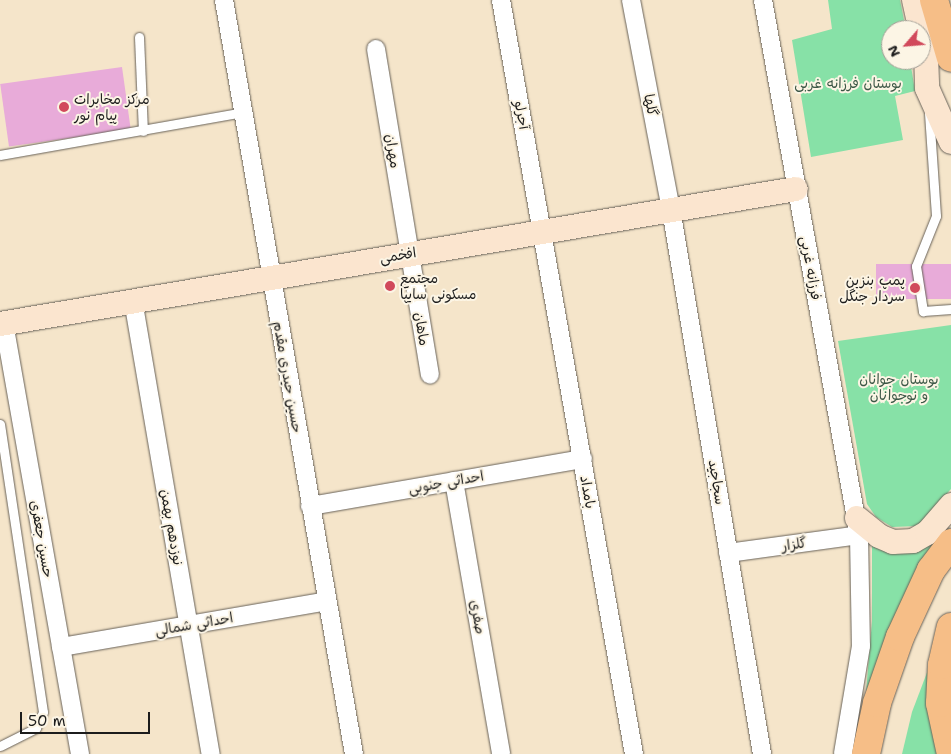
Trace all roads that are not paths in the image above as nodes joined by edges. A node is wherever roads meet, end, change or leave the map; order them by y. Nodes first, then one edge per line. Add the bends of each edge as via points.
1 (224, 0) edge
2 (501, 0) edge
3 (631, 0) edge
4 (763, 0) edge
5 (914, 0) edge
6 (934, 0) edge
7 (139, 36) dead end
8 (376, 49) dead end
9 (951, 58) edge
10 (927, 88) junction
11 (244, 112) junction
12 (143, 131) junction
13 (951, 142) edge
14 (0, 155) edge
15 (796, 189) junction
16 (671, 210) junction
17 (543, 231) junction
18 (410, 253) junction
19 (270, 276) junction
20 (133, 300) junction
21 (951, 310) edge
22 (2, 324) edge
23 (430, 375) dead end
24 (0, 424) edge
25 (583, 459) junction
26 (454, 481) junction
27 (951, 505) edge
28 (310, 506) junction
29 (858, 527) junction
30 (951, 543) edge
31 (728, 553) junction
32 (951, 568) edge
33 (327, 601) junction
34 (912, 607) junction
35 (188, 624) junction
36 (951, 627) edge
37 (61, 647) junction
38 (0, 746) edge
39 (80, 754) edge
40 (211, 754) edge
41 (354, 754) edge
42 (501, 754) edge
43 (634, 754) edge
44 (762, 754) edge
45 (843, 754) edge
46 (866, 754) edge
47 (951, 754) edge

1 - 11 street, حسین حیدری مقدم
2 - 17 street, آجرلو
3 - 16 street, گلها
4 - 15 street, فرزانه غربی
5 - 10 street via 926,54
6 - 9 highway
7 - 12 lane
8 - 18 street, مهران
10 - 13 street
10 - 21 lane via 936,216 916,266 923,311
11 - 12 lane
11 - 19 street, حسین حیدری مقدم
12 - 14 lane
15 - 16 street, افخمی
15 - 29 street, فرزانه غربی
16 - 17 street, افخمی
16 - 31 street, سجاجید
17 - 18 street, افخمی
17 - 25 street, بامداد
18 - 19 street, افخمی
18 - 23 street, ماهان
19 - 20 street, افخمی
19 - 28 street, حسین حیدری مقدم
20 - 22 street, افخمی
20 - 35 street, نوزدهم بهمن
22 - 37 street, حسین جعفری
24 - 38 lane via 43,712 36,728
25 - 26 street, احداثی جنوبی
25 - 43 street, بامداد
26 - 28 street, احداثی جنوبی
26 - 42 street, صفری
27 - 29 street via 927,533 913,541 893,542
28 - 33 street, حسین حیدری مقدم
29 - 31 street, گلزار
29 - 45 street, فرزانه غربی via 861,646
30 - 34 highway via 931,570
31 - 44 street, سجاجید
32 - 34 highway
33 - 35 street, احداثی شمالی
33 - 41 street, حسین حیدری مقدم
34 - 46 highway via 886,674
35 - 37 street, احداثی شمالی
35 - 40 street, نوزدهم بهمن
36 - 47 highway via 942,665 940,703
37 - 39 street, حسین جعفری

